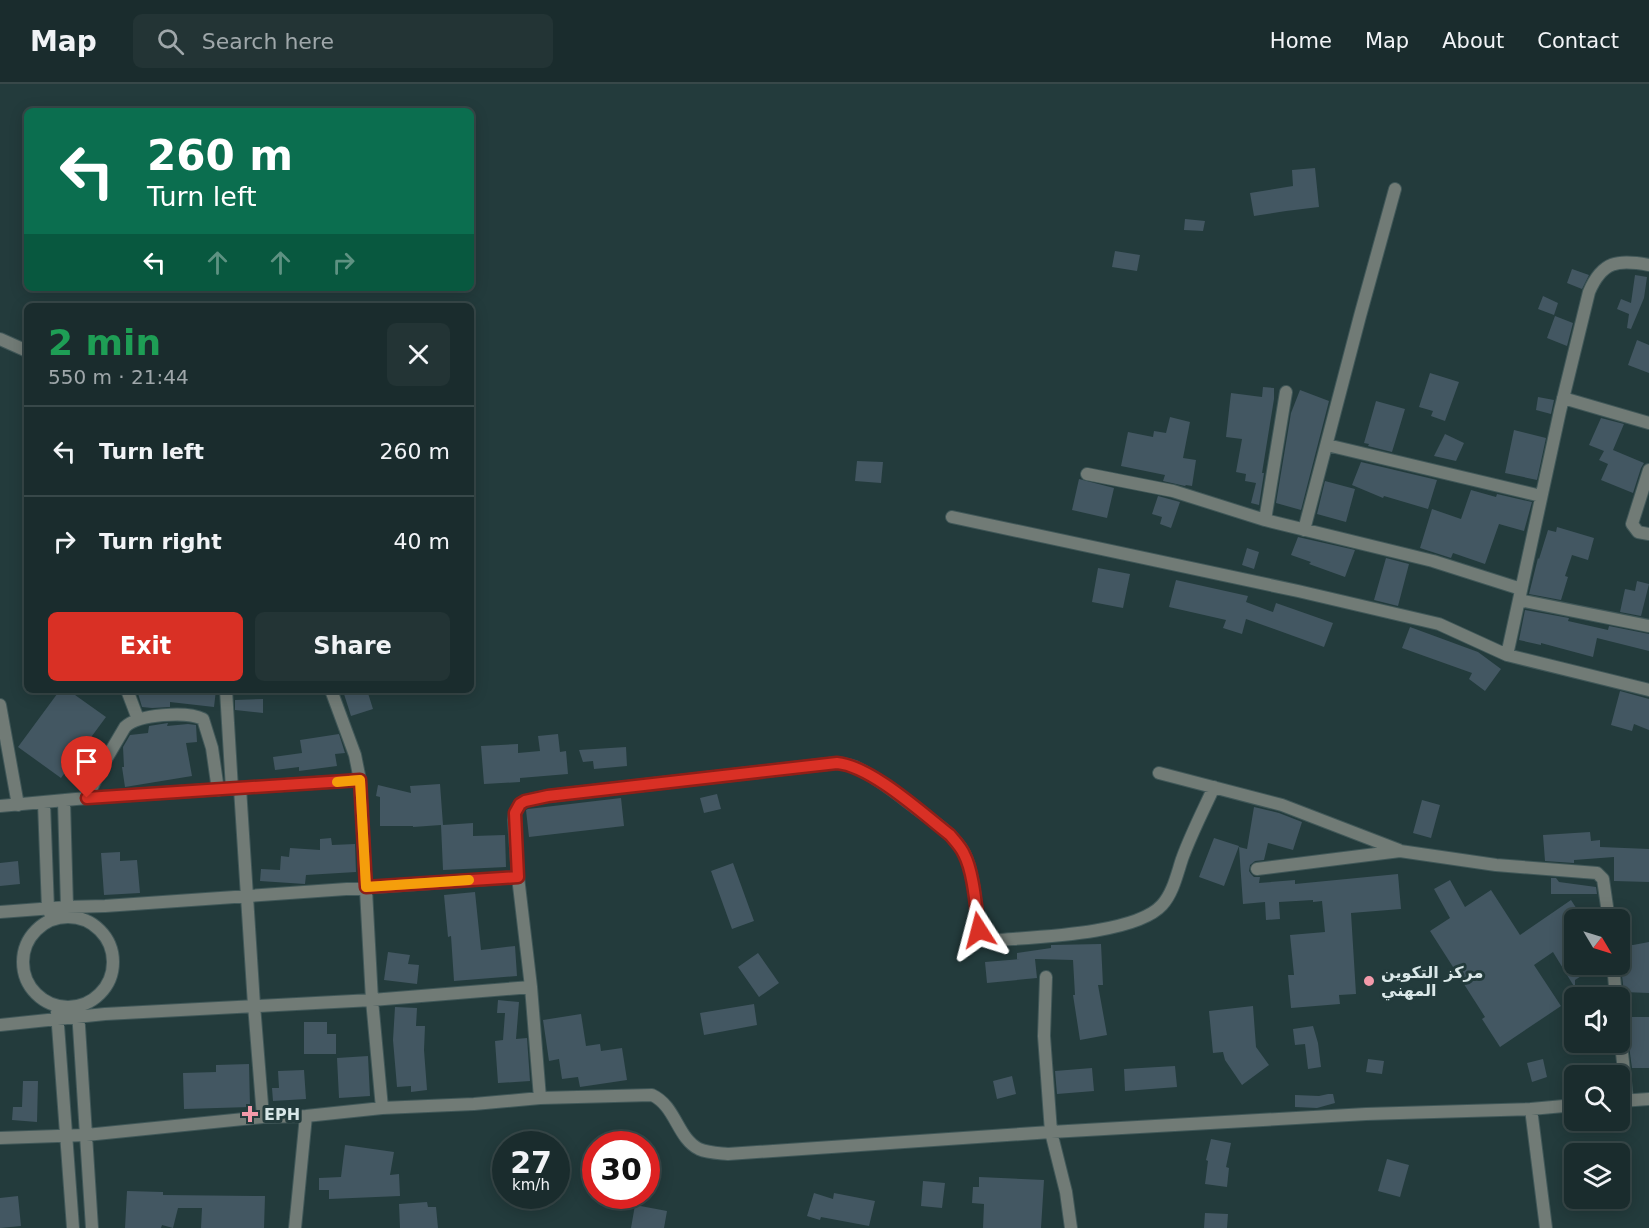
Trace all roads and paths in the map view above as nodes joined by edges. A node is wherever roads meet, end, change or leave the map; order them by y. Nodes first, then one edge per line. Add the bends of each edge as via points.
1 (1395, 189) dead end
2 (1649, 265) edge
3 (0, 339) edge
4 (24, 350) edge
5 (1287, 392) dead end
6 (1563, 398) junction
7 (1649, 423) edge
8 (1327, 445) junction
9 (1649, 470) edge
10 (1087, 474) dead end
11 (1542, 495) junction
12 (952, 517) dead end
13 (1265, 520) junction
14 (1304, 530) junction
15 (1649, 534) edge
16 (1520, 594) junction
17 (1649, 626) edge
18 (1507, 655) junction
19 (1649, 690) edge
20 (128, 693) edge
21 (225, 693) edge
22 (332, 693) edge
23 (0, 705) edge
24 (138, 719) junction
25 (1159, 773) dead end
26 (360, 780) junction
27 (1214, 787) junction
28 (236, 788) junction
29 (219, 790) junction
30 (87, 798) junction
31 (64, 801) junction
32 (44, 803) junction
33 (18, 805) junction
34 (0, 806) edge
35 (1400, 851) junction
36 (1257, 868) dead end
37 (518, 877) junction
38 (366, 887) junction
39 (248, 896) junction
40 (1607, 909) edge
41 (0, 912) edge
42 (68, 912) junction
43 (50, 914) junction
44 (1046, 977) dead end
45 (531, 987) junction
46 (372, 1000) junction
47 (254, 1005) junction
48 (78, 1012) junction
49 (57, 1013) junction
50 (0, 1025) edge
51 (540, 1098) junction
52 (1649, 1099) edge
53 (1630, 1101) edge
54 (1564, 1106) edge
55 (382, 1108) junction
56 (1531, 1109) junction
57 (306, 1116) junction
58 (263, 1117) junction
59 (1051, 1132) junction
60 (67, 1135) junction
61 (86, 1135) junction
62 (0, 1138) edge
63 (73, 1228) edge
64 (92, 1228) edge
65 (295, 1228) edge
66 (1071, 1228) edge
67 (1546, 1228) edge

1 - 8 street
2 - 6 street via 1615,263 1595,279
3 - 4 street
5 - 13 street
6 - 7 street
6 - 11 street
8 - 11 street
8 - 14 street
9 - 15 street via 1632,524
10 - 13 street via 1173,491
11 - 16 street
12 - 18 street via 1439,624
13 - 14 street
14 - 16 street via 1433,561
16 - 17 street
16 - 18 street
18 - 19 street
20 - 24 street
21 - 28 street
22 - 26 street
23 - 33 street
24 - 29 street via 178,714 203,719
24 - 30 street via 124,727
25 - 27 street
26 - 28 street
26 - 38 street
27 - 35 street via 1282,805
27 - 37 street via 1161,906 1131,922 1061,935 998,940 984,936 979,930 971,875 959,845 882,783 848,764 525,801 514,820
28 - 29 street
28 - 39 street
29 - 30 street
30 - 31 street
31 - 32 street
31 - 42 street
32 - 33 street
32 - 43 street
33 - 34 street
35 - 36 street
35 - 40 street via 1496,865 1597,873 1603,879
37 - 38 street
37 - 45 street
38 - 39 street
38 - 46 street
39 - 42 street
39 - 47 street
41 - 43 street
42 - 43 street
42 - 48 street via 104,934 113,958 108,983
43 - 49 street via 27,943 23,966 31,988
44 - 59 street via 1044,1036
45 - 46 street
45 - 51 street
46 - 47 street
46 - 55 street
47 - 48 street via 105,1014
47 - 58 street
48 - 49 street
48 - 61 street
49 - 50 street
49 - 60 street
51 - 55 street
51 - 59 street via 652,1095 664,1102 694,1146 728,1154
52 - 53 street
54 - 56 street
55 - 57 street
56 - 59 street
56 - 67 street
57 - 58 street
57 - 65 street
58 - 61 street
59 - 66 street
60 - 61 street
60 - 62 street
60 - 63 street
61 - 64 street

